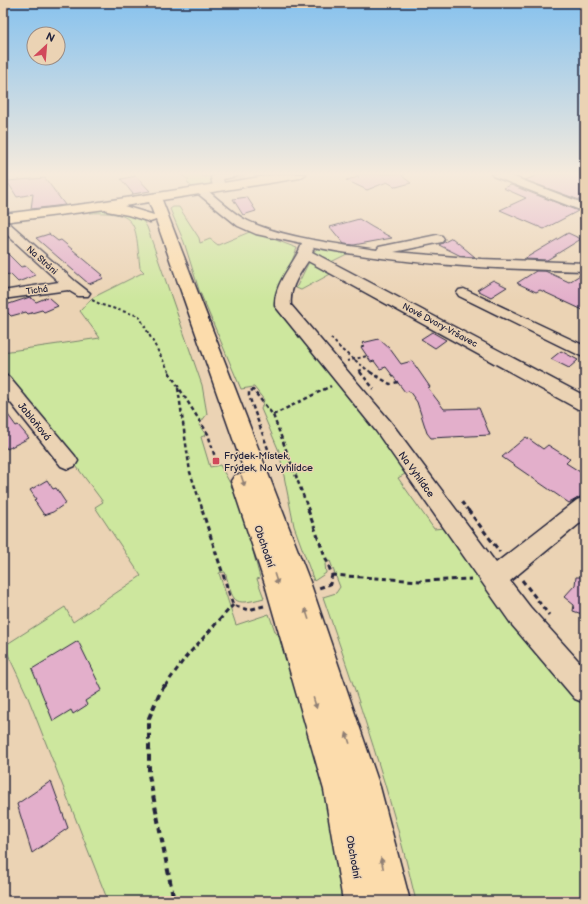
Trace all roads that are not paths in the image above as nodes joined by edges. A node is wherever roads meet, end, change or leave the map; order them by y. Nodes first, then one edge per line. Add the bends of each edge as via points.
1 (18, 216) edge
2 (156, 216) edge
3 (156, 216) edge
4 (233, 216) edge
5 (3, 218) edge
6 (3, 224) edge
7 (437, 239) dead end
8 (307, 248) junction
9 (366, 254) junction
10 (585, 267) edge
11 (71, 285) junction
12 (84, 293) road end
13 (464, 293) dead end
14 (3, 295) edge
15 (585, 353) edge
16 (3, 381) edge
17 (585, 404) edge
18 (68, 461) dead end
19 (585, 506) edge
20 (502, 572) junction
21 (585, 689) edge
22 (362, 901) edge
23 (391, 901) edge

1 - 5 main road
2 -> 22 main road, Obchodní via 280,592 341,790
23 -> 3 main road, Obchodní via 364,786 299,589
4 - 8 street, Nové Dvory-Vršavec via 242,223
6 - 11 street, Na Stráni
7 - 9 street
8 - 9 street, Nové Dvory-Vršavec
8 - 17 street, Nové Dvory-Vršavec via 322,262
8 - 20 street, Na Vyhlídce via 284,291 283,306
9 - 10 street, Nové Dvory-Vršavec
11 - 12 street, Na Stráni
11 - 14 street, Tichá
13 - 15 street
16 - 18 street, Jabloňová
19 - 20 street
20 - 21 street, Na Vyhlídce via 521,616

